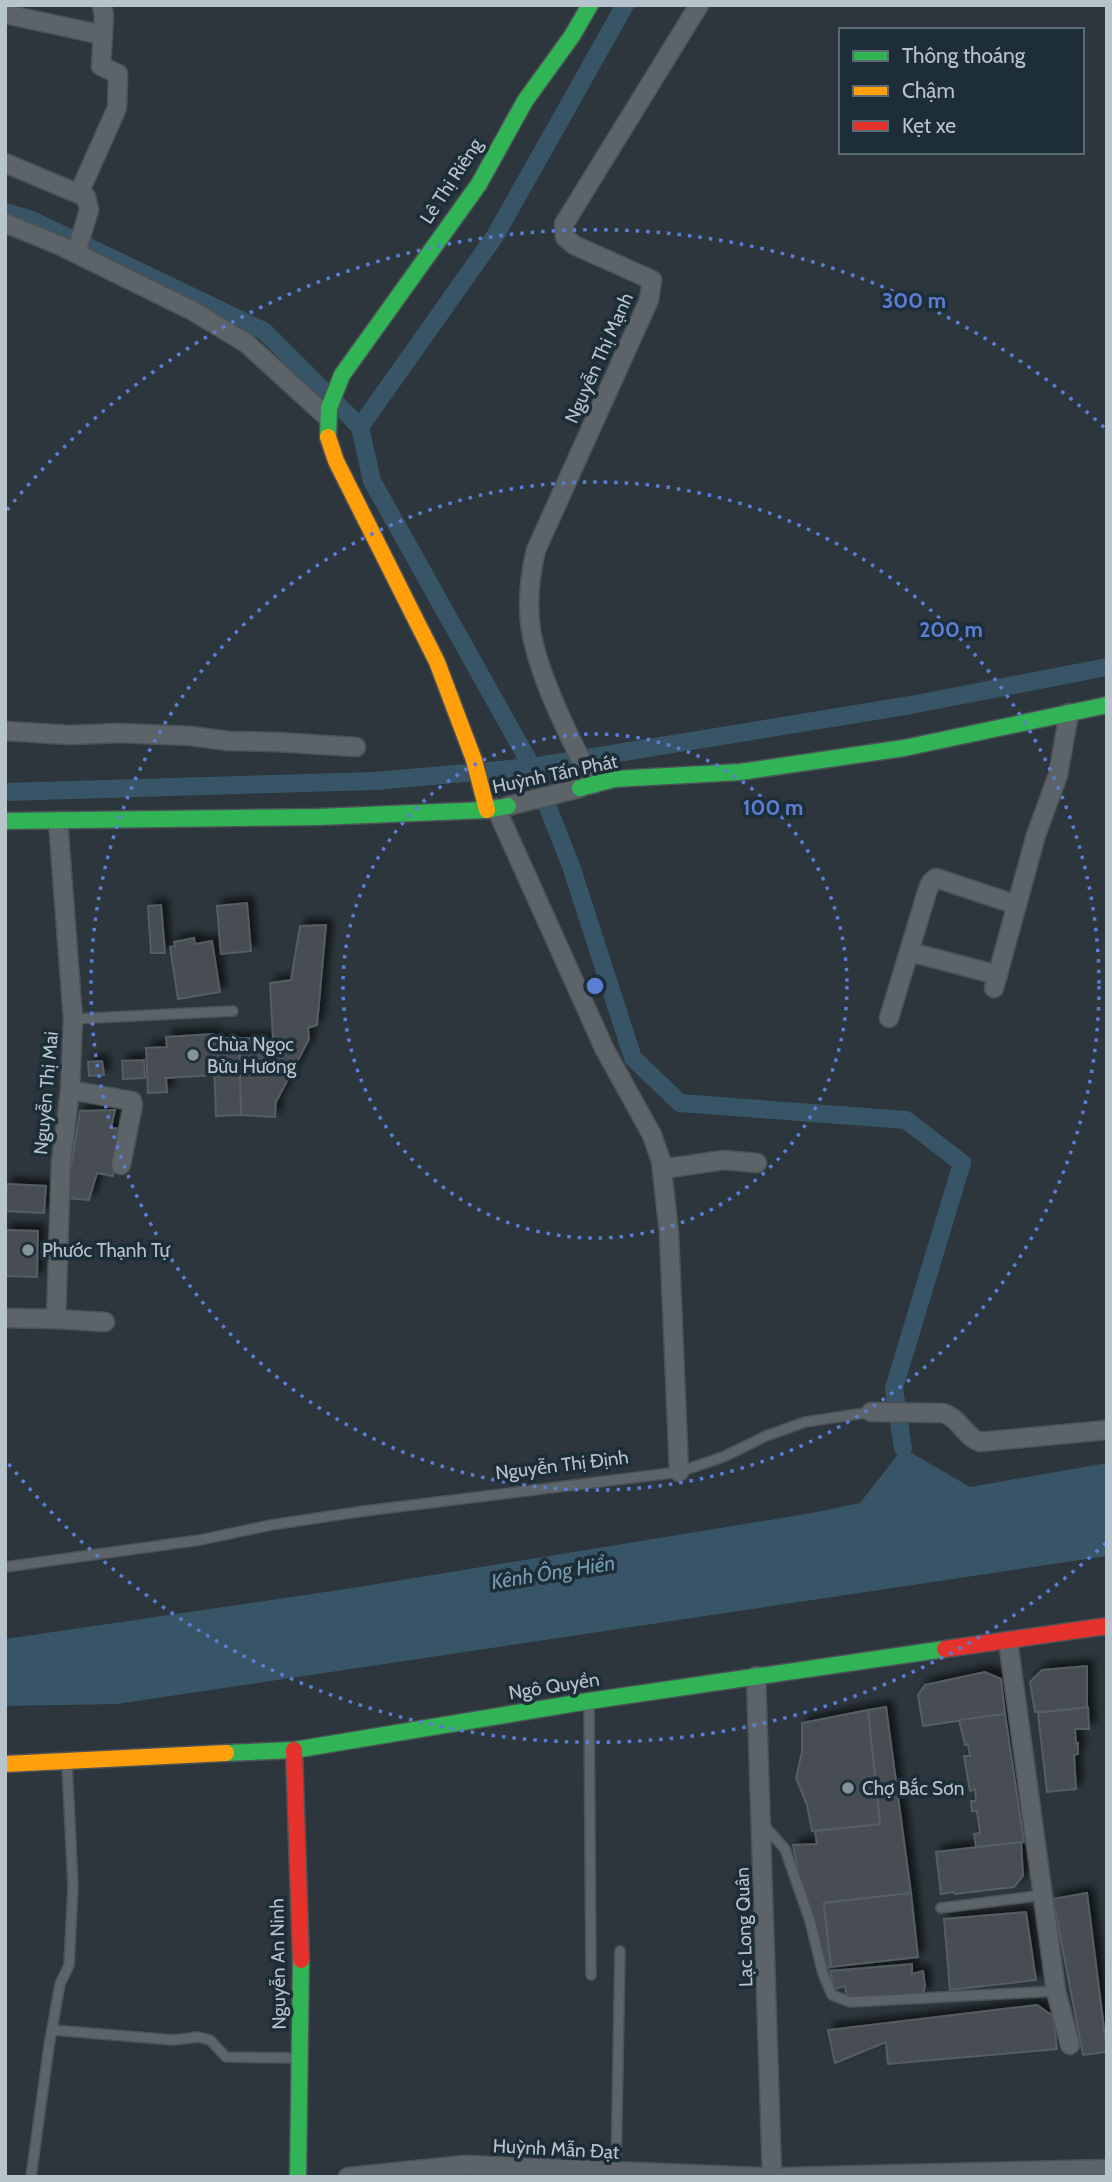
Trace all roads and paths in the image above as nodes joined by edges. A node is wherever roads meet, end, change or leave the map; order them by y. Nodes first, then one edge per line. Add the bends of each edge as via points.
1 (102, 5) edge
2 (590, 5) edge
3 (699, 5) edge
4 (5, 14) edge
5 (103, 35) junction
6 (5, 163) edge
7 (79, 193) junction
8 (5, 223) edge
9 (77, 250) junction
10 (326, 416) junction
11 (1107, 705) edge
12 (1069, 713) junction
13 (5, 731) edge
14 (356, 747) dead end
15 (587, 786) junction
16 (494, 806) junction
17 (5, 821) edge
18 (58, 821) junction
19 (1017, 905) junction
20 (910, 952) junction
21 (233, 1011) dead end
22 (889, 1018) dead end
23 (73, 1019) junction
24 (69, 1090) junction
25 (757, 1163) dead end
26 (121, 1165) dead end
27 (662, 1169) junction
28 (5, 1318) edge
29 (56, 1319) junction
30 (105, 1322) dead end
31 (871, 1412) joint
32 (1107, 1430) edge
33 (679, 1472) junction
34 (5, 1567) edge
35 (1107, 1626) edge
36 (1007, 1641) junction
37 (756, 1676) junction
38 (589, 1701) junction
39 (294, 1750) junction
40 (67, 1762) junction
41 (5, 1764) edge
42 (762, 1823) junction
43 (1043, 1895) junction
44 (941, 1908) dead end
45 (620, 1951) dead end
46 (592, 1975) dead end
47 (1056, 1991) junction
48 (52, 2029) junction
49 (1070, 2045) dead end
50 (300, 2058) junction
51 (1107, 2169) edge
52 (616, 2172) junction
53 (32, 2177) edge
54 (298, 2177) edge
55 (348, 2177) edge
56 (762, 2177) edge
57 (772, 2177) edge
58 (783, 2177) edge

1 - 5 street
2 - 10 street, Lê Thị Riêng via 524,101 479,184 342,375
3 - 15 street, Nguyễn Thị Mạnh via 564,224 565,237 574,245 652,281 534,560 531,630 540,666 585,768
4 - 5 street
5 - 7 street via 101,66 118,74 117,108
6 - 7 street
7 - 9 street via 86,197 89,210
8 - 9 street
9 - 10 street via 246,343
10 - 16 street via 327,440 336,461 437,662
11 - 12 street, Huỳnh Tấn Phát
12 - 15 street, Huỳnh Tấn Phát via 904,748 740,772 614,779
12 - 19 street via 1058,775 1035,835
13 - 14 street
15 - 16 street, Huỳnh Tấn Phát
16 - 18 street, Huỳnh Tấn Phát via 318,817
16 - 27 street via 605,1050 652,1135
17 - 18 street, Huỳnh Tấn Phát
18 - 23 street, Nguyễn Thị Mai
19 - 20 street via 936,878 927,892
19 - 20 street via 996,982
20 - 22 street
21 - 23 lane
23 - 24 street, Nguyễn Thị Mai
24 - 26 street via 132,1101
24 - 29 street, Nguyễn Thị Mai via 61,1162
25 - 27 street via 723,1160
27 - 33 street
28 - 29 street
29 - 30 street
31 - 32 street, Nguyễn Thị Định via 951,1415 980,1441
31 - 33 lane, Nguyễn Thị Định via 804,1422
33 - 34 lane, Nguyễn Thị Định via 364,1511
35 - 36 street, Ngô Quyền
36 - 37 street, Ngô Quyền
36 - 43 street
37 - 38 street, Ngô Quyền
37 - 42 street, Lạc Long Quân
38 - 39 street, Ngô Quyền
38 - 46 lane
39 - 40 street, Ngô Quyền
39 - 50 street, Nguyễn An Ninh
40 - 41 street, Ngô Quyền
40 - 48 lane via 73,1885 69,1965 60,1984
42 - 47 lane via 785,1849 832,1995 850,2002
42 - 57 street, Lạc Long Quân
43 - 44 lane
43 - 47 street
45 - 52 lane
47 - 49 street
48 - 50 lane via 174,2040 198,2037 210,2040 226,2057
48 - 53 lane
50 - 54 street, Nguyễn An Ninh
51 - 58 street
52 - 55 street, Huỳnh Mẫn Đạt via 465,2165
52 - 56 street, Huỳnh Mẫn Đạt

